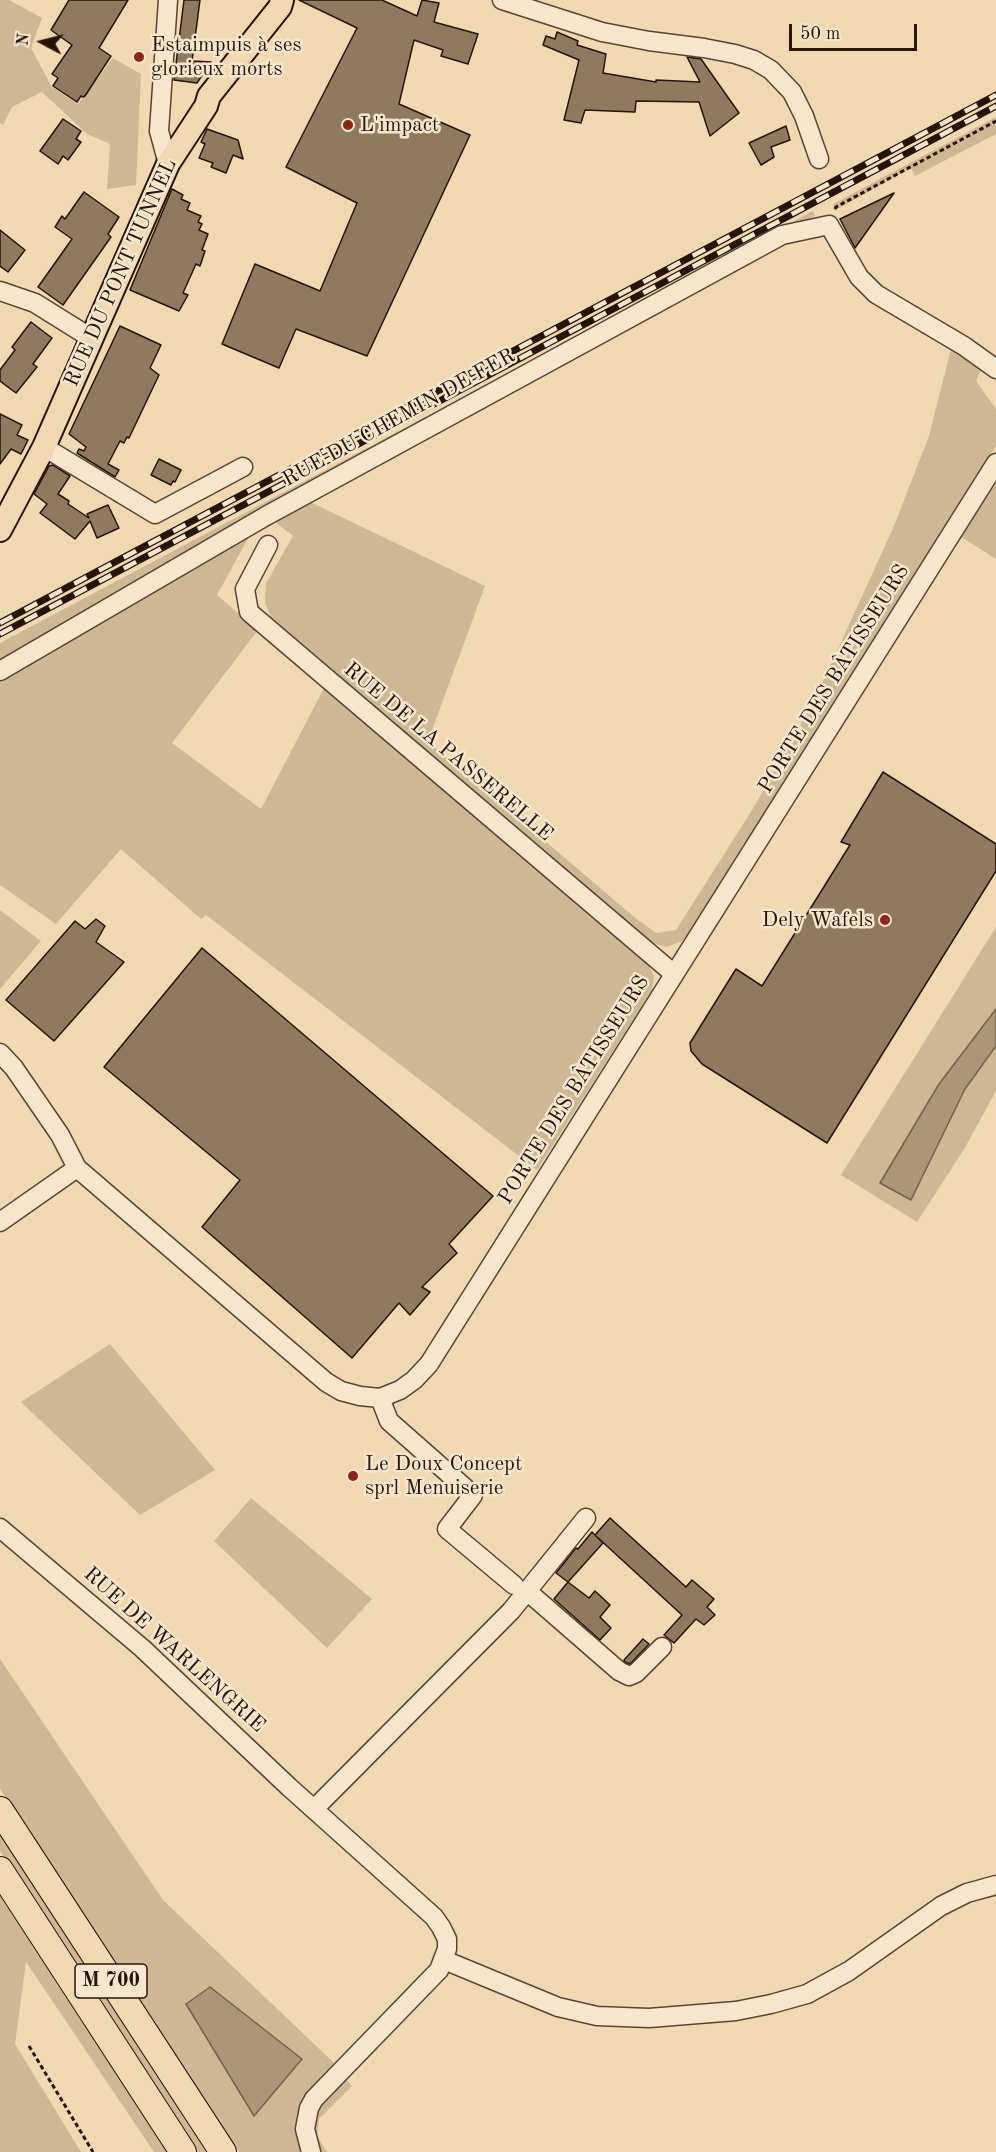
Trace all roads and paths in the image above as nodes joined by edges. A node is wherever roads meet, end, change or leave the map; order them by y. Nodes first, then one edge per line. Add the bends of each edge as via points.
1 (168, 0) edge
2 (282, 0) edge
3 (502, 0) edge
4 (996, 121) edge
5 (819, 159) dead end
6 (168, 164) junction
7 (829, 225) junction
8 (0, 291) edge
9 (91, 338) junction
10 (993, 367) edge
11 (44, 447) junction
12 (996, 463) edge
13 (243, 467) dead end
14 (0, 530) edge
15 (268, 545) dead end
16 (0, 670) edge
17 (674, 974) junction
18 (0, 1053) edge
19 (77, 1168) junction
20 (0, 1222) edge
21 (380, 1398) junction
22 (586, 1518) dead end
23 (0, 1528) edge
24 (521, 1588) junction
25 (662, 1647) dead end
26 (315, 1808) junction
27 (0, 1810) edge
28 (0, 1870) edge
29 (996, 1885) edge
30 (444, 1959) junction
31 (29, 2046) dead end
32 (93, 2152) edge
33 (183, 2152) edge
34 (223, 2152) edge
35 (311, 2152) edge

1 - 6 street via 159,131
2 - 6 main road, RUE DU PONT TUNNEL via 209,96
3 - 5 street via 602,32 754,60 771,70 792,92
4 - 7 path via 836,207
6 - 9 main road, RUE DU PONT TUNNEL
7 - 10 street via 859,277 876,294
7 - 16 street, RUE DU CHEMIN DE FER via 772,240 266,516
8 - 9 street via 35,303
9 - 11 main road, RUE DU PONT TUNNEL
11 - 13 street via 155,514
11 - 14 main road, RUE DU PONT TUNNEL
12 - 17 street, PORTE DES BÂTISSEURS
15 - 17 street, RUE DE LA PASSERELLE via 245,589 249,612
17 - 21 street, PORTE DES BÂTISSEURS via 429,1364 400,1390
18 - 19 street via 60,1135
19 - 20 street
19 - 21 street via 326,1382 341,1391
21 - 24 street via 389,1421 473,1495 447,1529
22 - 24 street
23 - 26 street, RUE DE WARLENGRIE via 142,1648
24 - 25 street via 629,1676
24 - 26 street via 489,1633
26 - 30 street, RUE DE WARLENGRIE via 434,1917 447,1939
27 - 34 highway, M 700
28 - 33 highway, M 700
29 - 30 street via 941,1906 849,1971 807,1994 736,2011 649,2018 597,2016 558,2007
30 - 35 street via 432,1977 314,2098 305,2129
31 - 32 path

